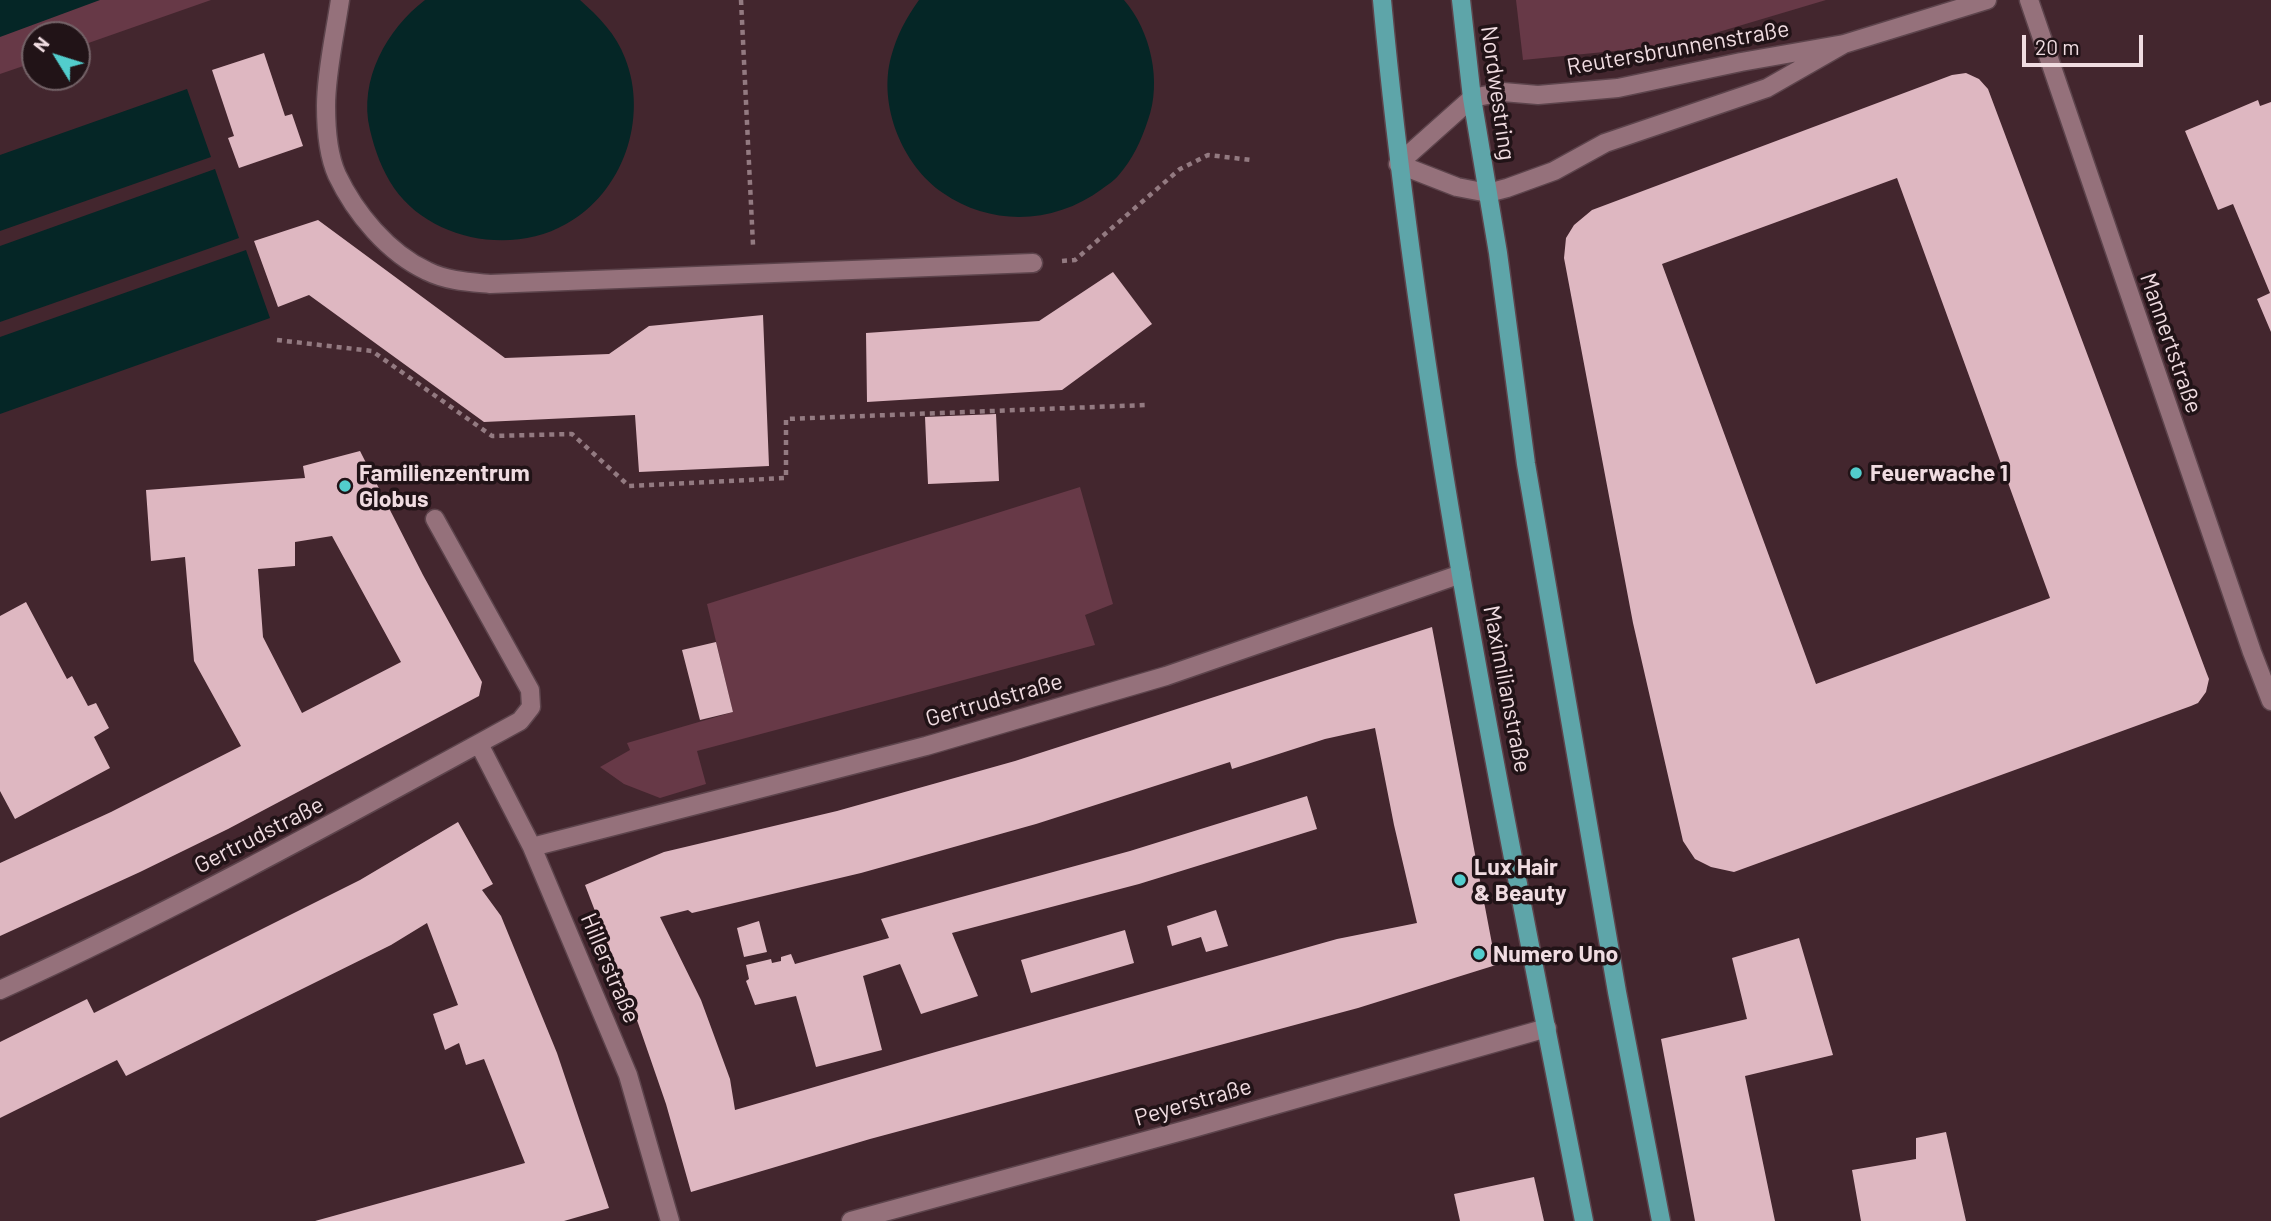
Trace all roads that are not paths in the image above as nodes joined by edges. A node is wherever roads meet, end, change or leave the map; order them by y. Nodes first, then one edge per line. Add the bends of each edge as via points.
1 (340, 0) edge
2 (1382, 0) edge
3 (1461, 0) edge
4 (1987, 0) edge
5 (2028, 0) edge
6 (1844, 44) junction
7 (1472, 98) junction
8 (1398, 164) junction
9 (1488, 192) junction
10 (1033, 263) road end
11 (435, 519) dead end
12 (1461, 574) junction
13 (2271, 701) edge
14 (479, 744) junction
15 (532, 847) junction
16 (0, 990) edge
17 (1547, 1028) junction
18 (670, 1221) edge
19 (851, 1221) edge
20 (1584, 1221) edge
21 (1661, 1221) edge

1 - 10 street via 326,105 328,145 336,173 368,222 407,260 429,272 490,284
2 - 8 main road
3 - 7 main road, Nordwestring
4 - 6 street, Reutersbrunnenstraße
5 - 13 street, Mannertstraße
6 - 7 street, Reutersbrunnenstraße via 1618,88 1538,95 1503,92
6 - 9 street, Reutersbrunnenstraße via 1767,88 1631,134 1554,171
7 - 8 street
7 - 9 main road, Nordwestring
8 - 9 street, Reutersbrunnenstraße via 1457,187
8 - 12 main road, Maximilianstraße
9 - 21 main road via 1526,464
11 - 14 street, Gertrudstraße via 530,690 531,707 520,721
12 - 15 street, Gertrudstraße via 1166,676 926,746
12 - 17 main road, Maximilianstraße
14 - 15 street, Hillerstraße
14 - 16 street, Gertrudstraße via 312,836
15 - 18 street, Hillerstraße via 628,1075
17 - 19 street, Peyerstraße
17 - 20 main road, Maximilianstraße

